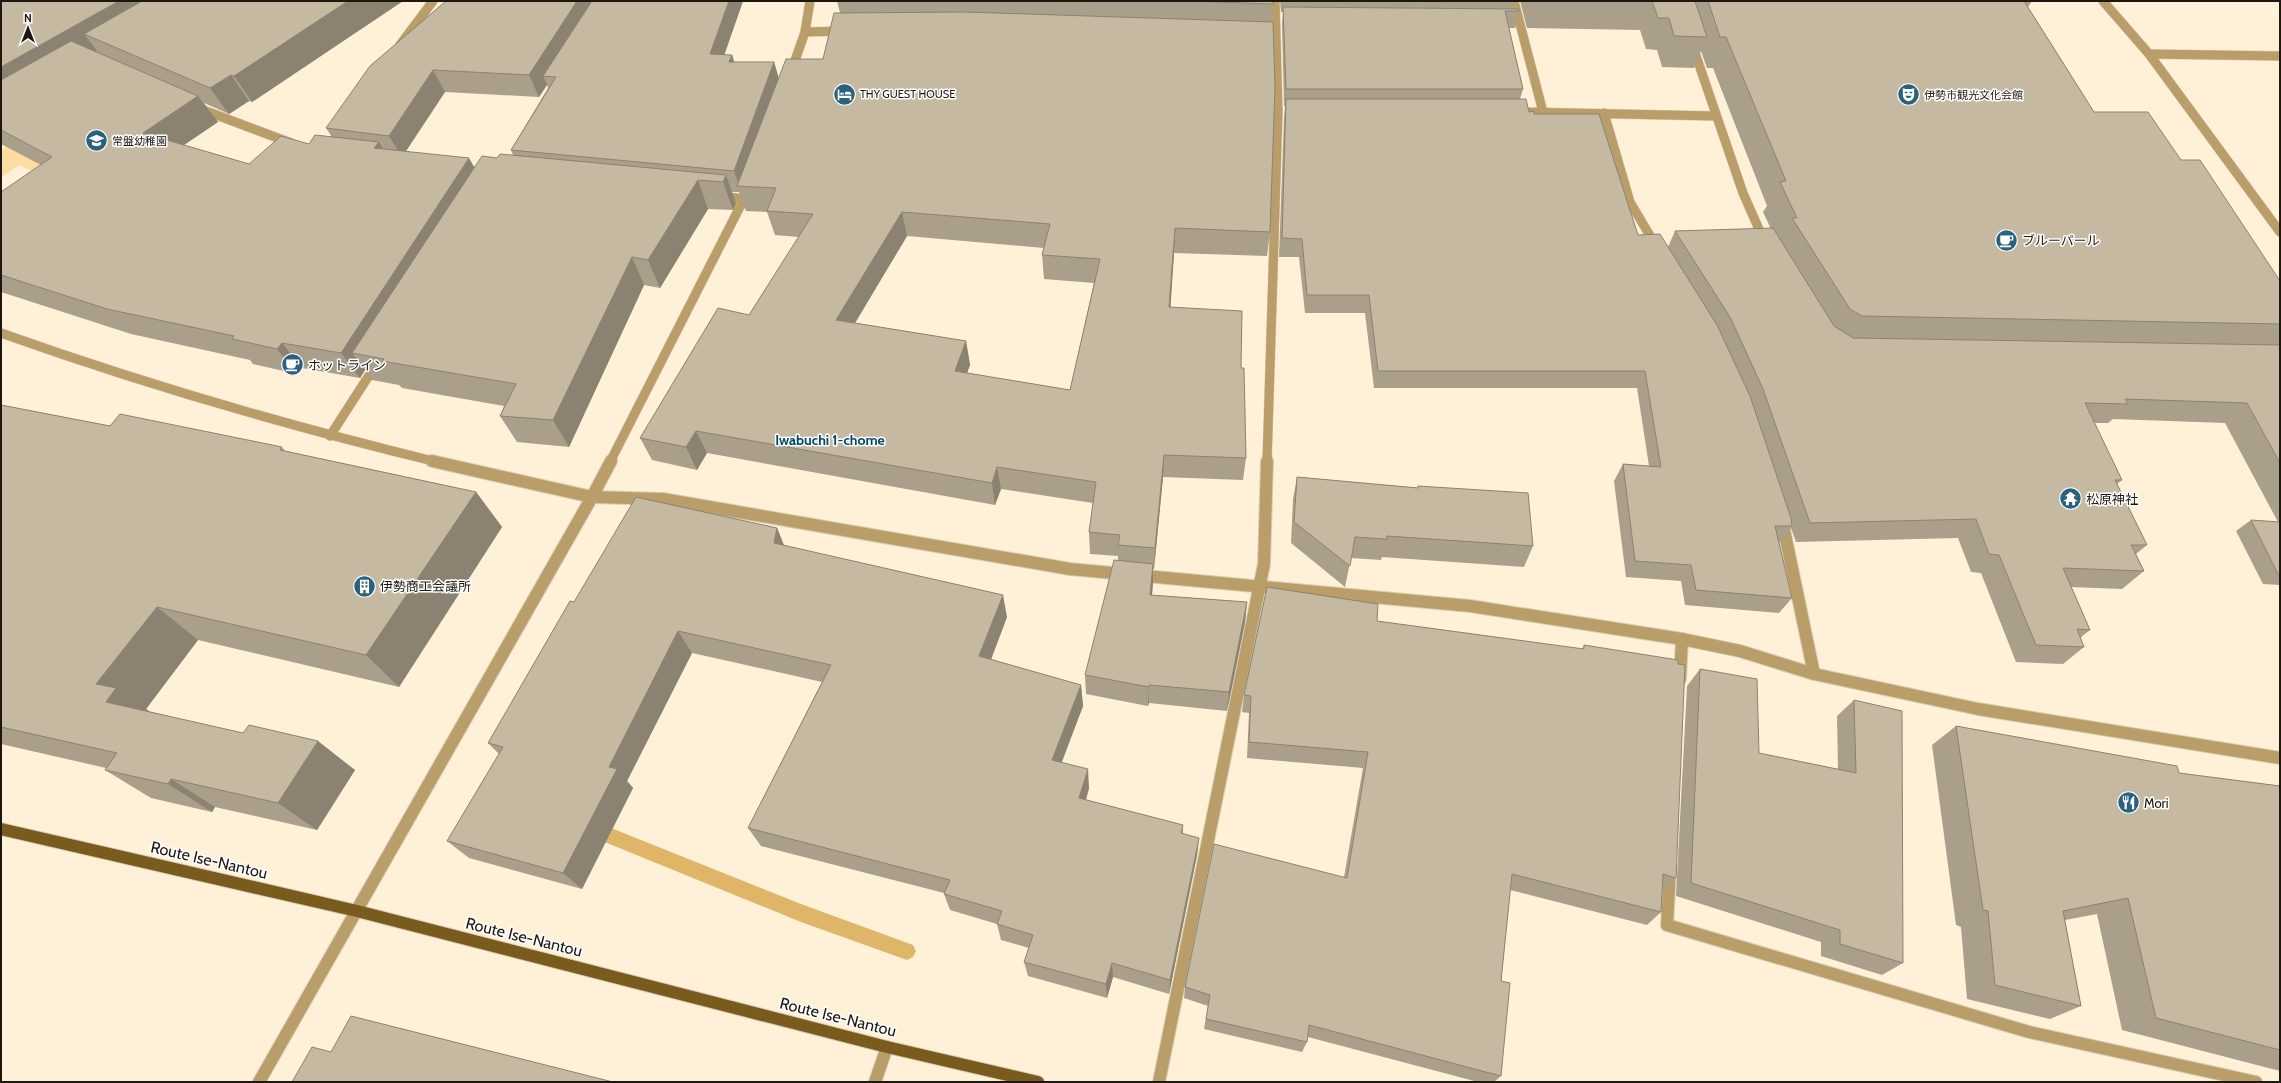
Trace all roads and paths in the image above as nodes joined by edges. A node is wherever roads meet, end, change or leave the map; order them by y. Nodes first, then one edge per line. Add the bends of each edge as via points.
1 (433, 1) edge
2 (810, 1) edge
3 (1275, 1) edge
4 (1514, 1) edge
5 (2103, 1) edge
6 (852, 31) edge
7 (805, 32) junction
8 (1689, 37) edge
9 (395, 52) edge
10 (2149, 54) junction
11 (2280, 56) edge
12 (787, 82) edge
13 (193, 105) edge
14 (1512, 112) edge
15 (1543, 112) junction
16 (1604, 113) junction
17 (1715, 116) junction
18 (303, 148) edge
19 (753, 177) edge
20 (714, 196) edge
21 (745, 199) junction
22 (2280, 232) edge
23 (1771, 253) edge
24 (1660, 254) edge
25 (1, 333) edge
26 (381, 356) edge
27 (330, 436) junction
28 (592, 497) junction
29 (1779, 509) edge
30 (1259, 587) junction
31 (1682, 639) junction
32 (1814, 674) junction
33 (1679, 695) edge
34 (2280, 758) edge
35 (1, 829) edge
36 (1671, 854) edge
37 (357, 911) junction
38 (887, 1047) junction
39 (259, 1082) edge
40 (875, 1082) edge
41 (1038, 1082) edge
42 (1159, 1082) edge
43 (2256, 1082) edge

1 - 9 street
2 - 7 street
3 - 30 street via 1280,18 1273,41 1282,112 1264,564
4 - 15 street via 1515,20
5 - 10 street
6 - 7 street
7 - 12 street
8 - 17 street
10 - 11 street
10 - 22 street
13 - 18 street via 236,124
14 - 15 street
15 - 16 street
16 - 17 street
16 - 24 street via 1630,202
17 - 23 street via 1743,193
19 - 21 street
20 - 21 street
21 - 28 street
25 - 27 street via 78,360
26 - 27 street
27 - 28 street
28 - 30 street via 663,499 1070,569
28 - 37 street
29 - 32 street via 1786,532
30 - 31 street via 1470,606
30 - 42 street
31 - 32 street via 1740,651
31 - 33 street
32 - 34 street via 1978,709
35 - 37 main road, Route Ise-Nantou
36 - 43 street via 1667,925 2029,1032
37 - 38 main road, Route Ise-Nantou
37 - 39 street
38 - 40 street
38 - 41 main road, Route Ise-Nantou

